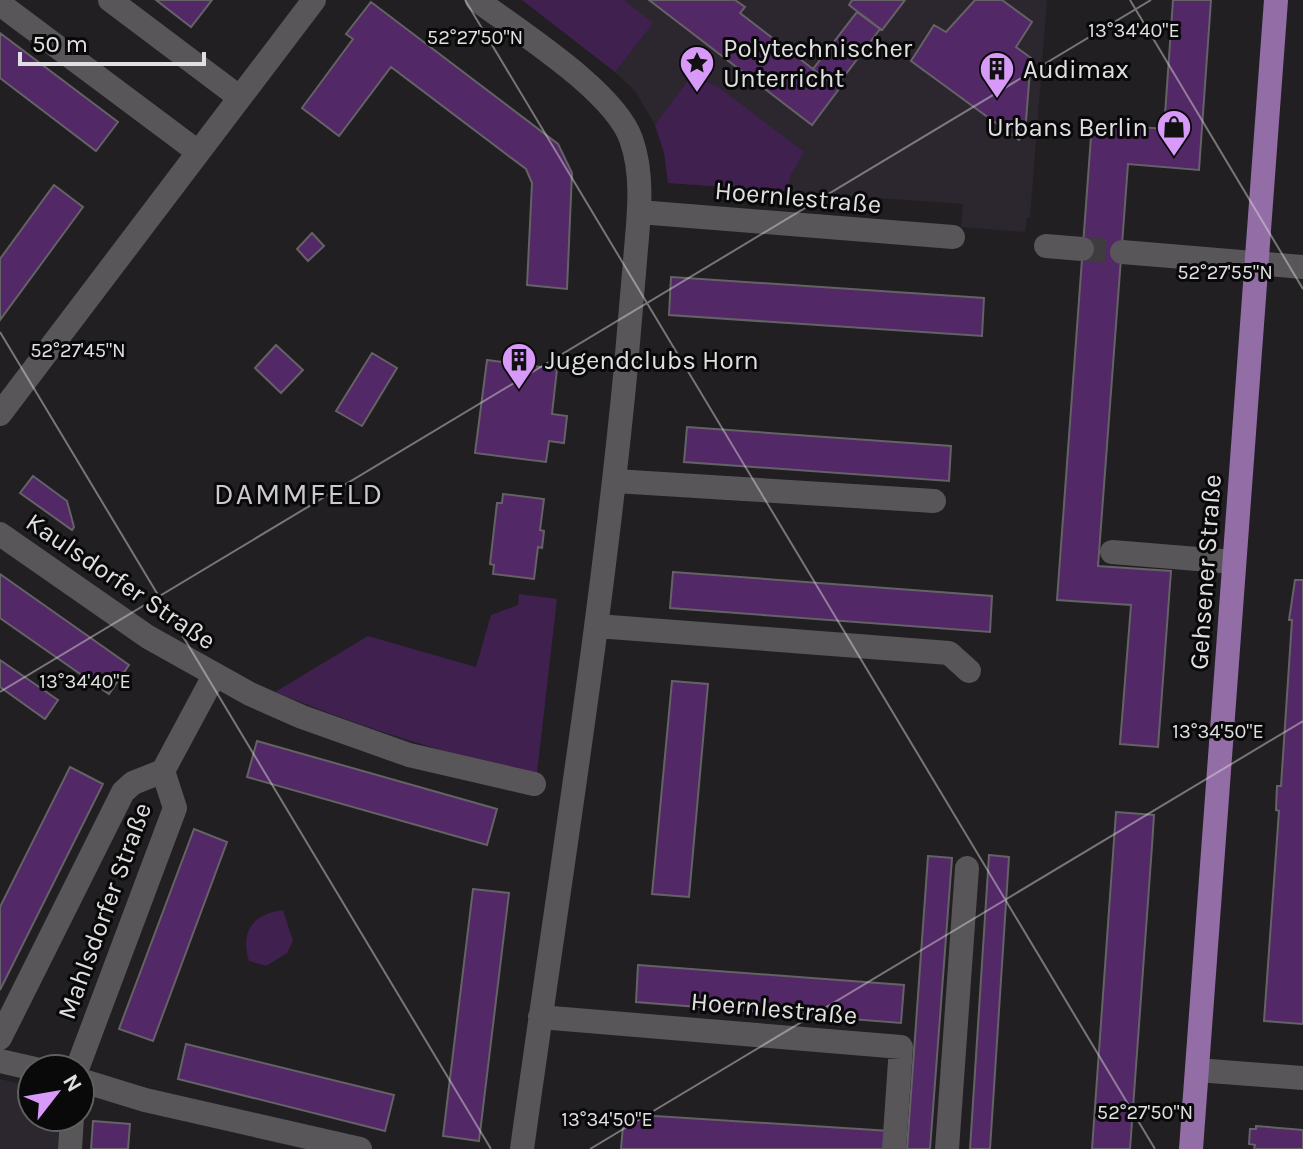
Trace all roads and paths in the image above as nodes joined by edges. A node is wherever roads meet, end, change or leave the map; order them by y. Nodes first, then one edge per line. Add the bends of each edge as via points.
1 (110, 0) edge
2 (314, 0) edge
3 (477, 0) edge
4 (1276, 0) edge
5 (0, 4) edge
6 (239, 97) junction
7 (198, 152) junction
8 (639, 212) junction
9 (953, 237) dead end
10 (1046, 246) dead end
11 (1082, 249) tunnel mouth
12 (1122, 252) tunnel mouth
13 (1256, 265) junction
14 (1303, 267) edge
15 (0, 414) edge
16 (615, 481) junction
17 (934, 501) dead end
18 (0, 534) edge
19 (1112, 552) dead end
20 (1234, 562) junction
21 (597, 626) junction
22 (969, 671) dead end
23 (214, 676) junction
24 (163, 771) junction
25 (534, 784) dead end
26 (967, 868) dead end
27 (540, 1017) junction
28 (0, 1038) edge
29 (83, 1053) edge
30 (1197, 1070) junction
31 (1303, 1078) edge
32 (96, 1085) edge
33 (360, 1149) edge
34 (522, 1149) edge
35 (894, 1149) edge
36 (947, 1149) edge
37 (1191, 1149) edge

1 - 6 street
2 - 6 street
3 - 8 street via 588,84 619,117 638,164
4 - 13 main road, Gehsener Straße
5 - 7 street
6 - 7 street
7 - 15 street
8 - 9 street, Hoernlestraße
8 - 16 street
10 - 11 street
12 - 13 street
13 - 14 street
13 - 20 main road, Gehsener Straße
16 - 17 street
16 - 21 street
18 - 23 street, Kaulsdorfer Straße
19 - 20 street
20 - 30 main road, Gehsener Straße
21 - 22 street via 949,653
21 - 27 street
23 - 24 street, Kaulsdorfer Straße
23 - 25 street via 302,717 409,755
24 - 28 street via 123,792
24 - 29 street, Mahlsdorfer Straße via 175,808
26 - 36 street
27 - 34 street
27 - 35 street, Hoernlestraße via 901,1047
30 - 31 street
30 - 37 main road, Gehsener Straße
32 - 33 street

